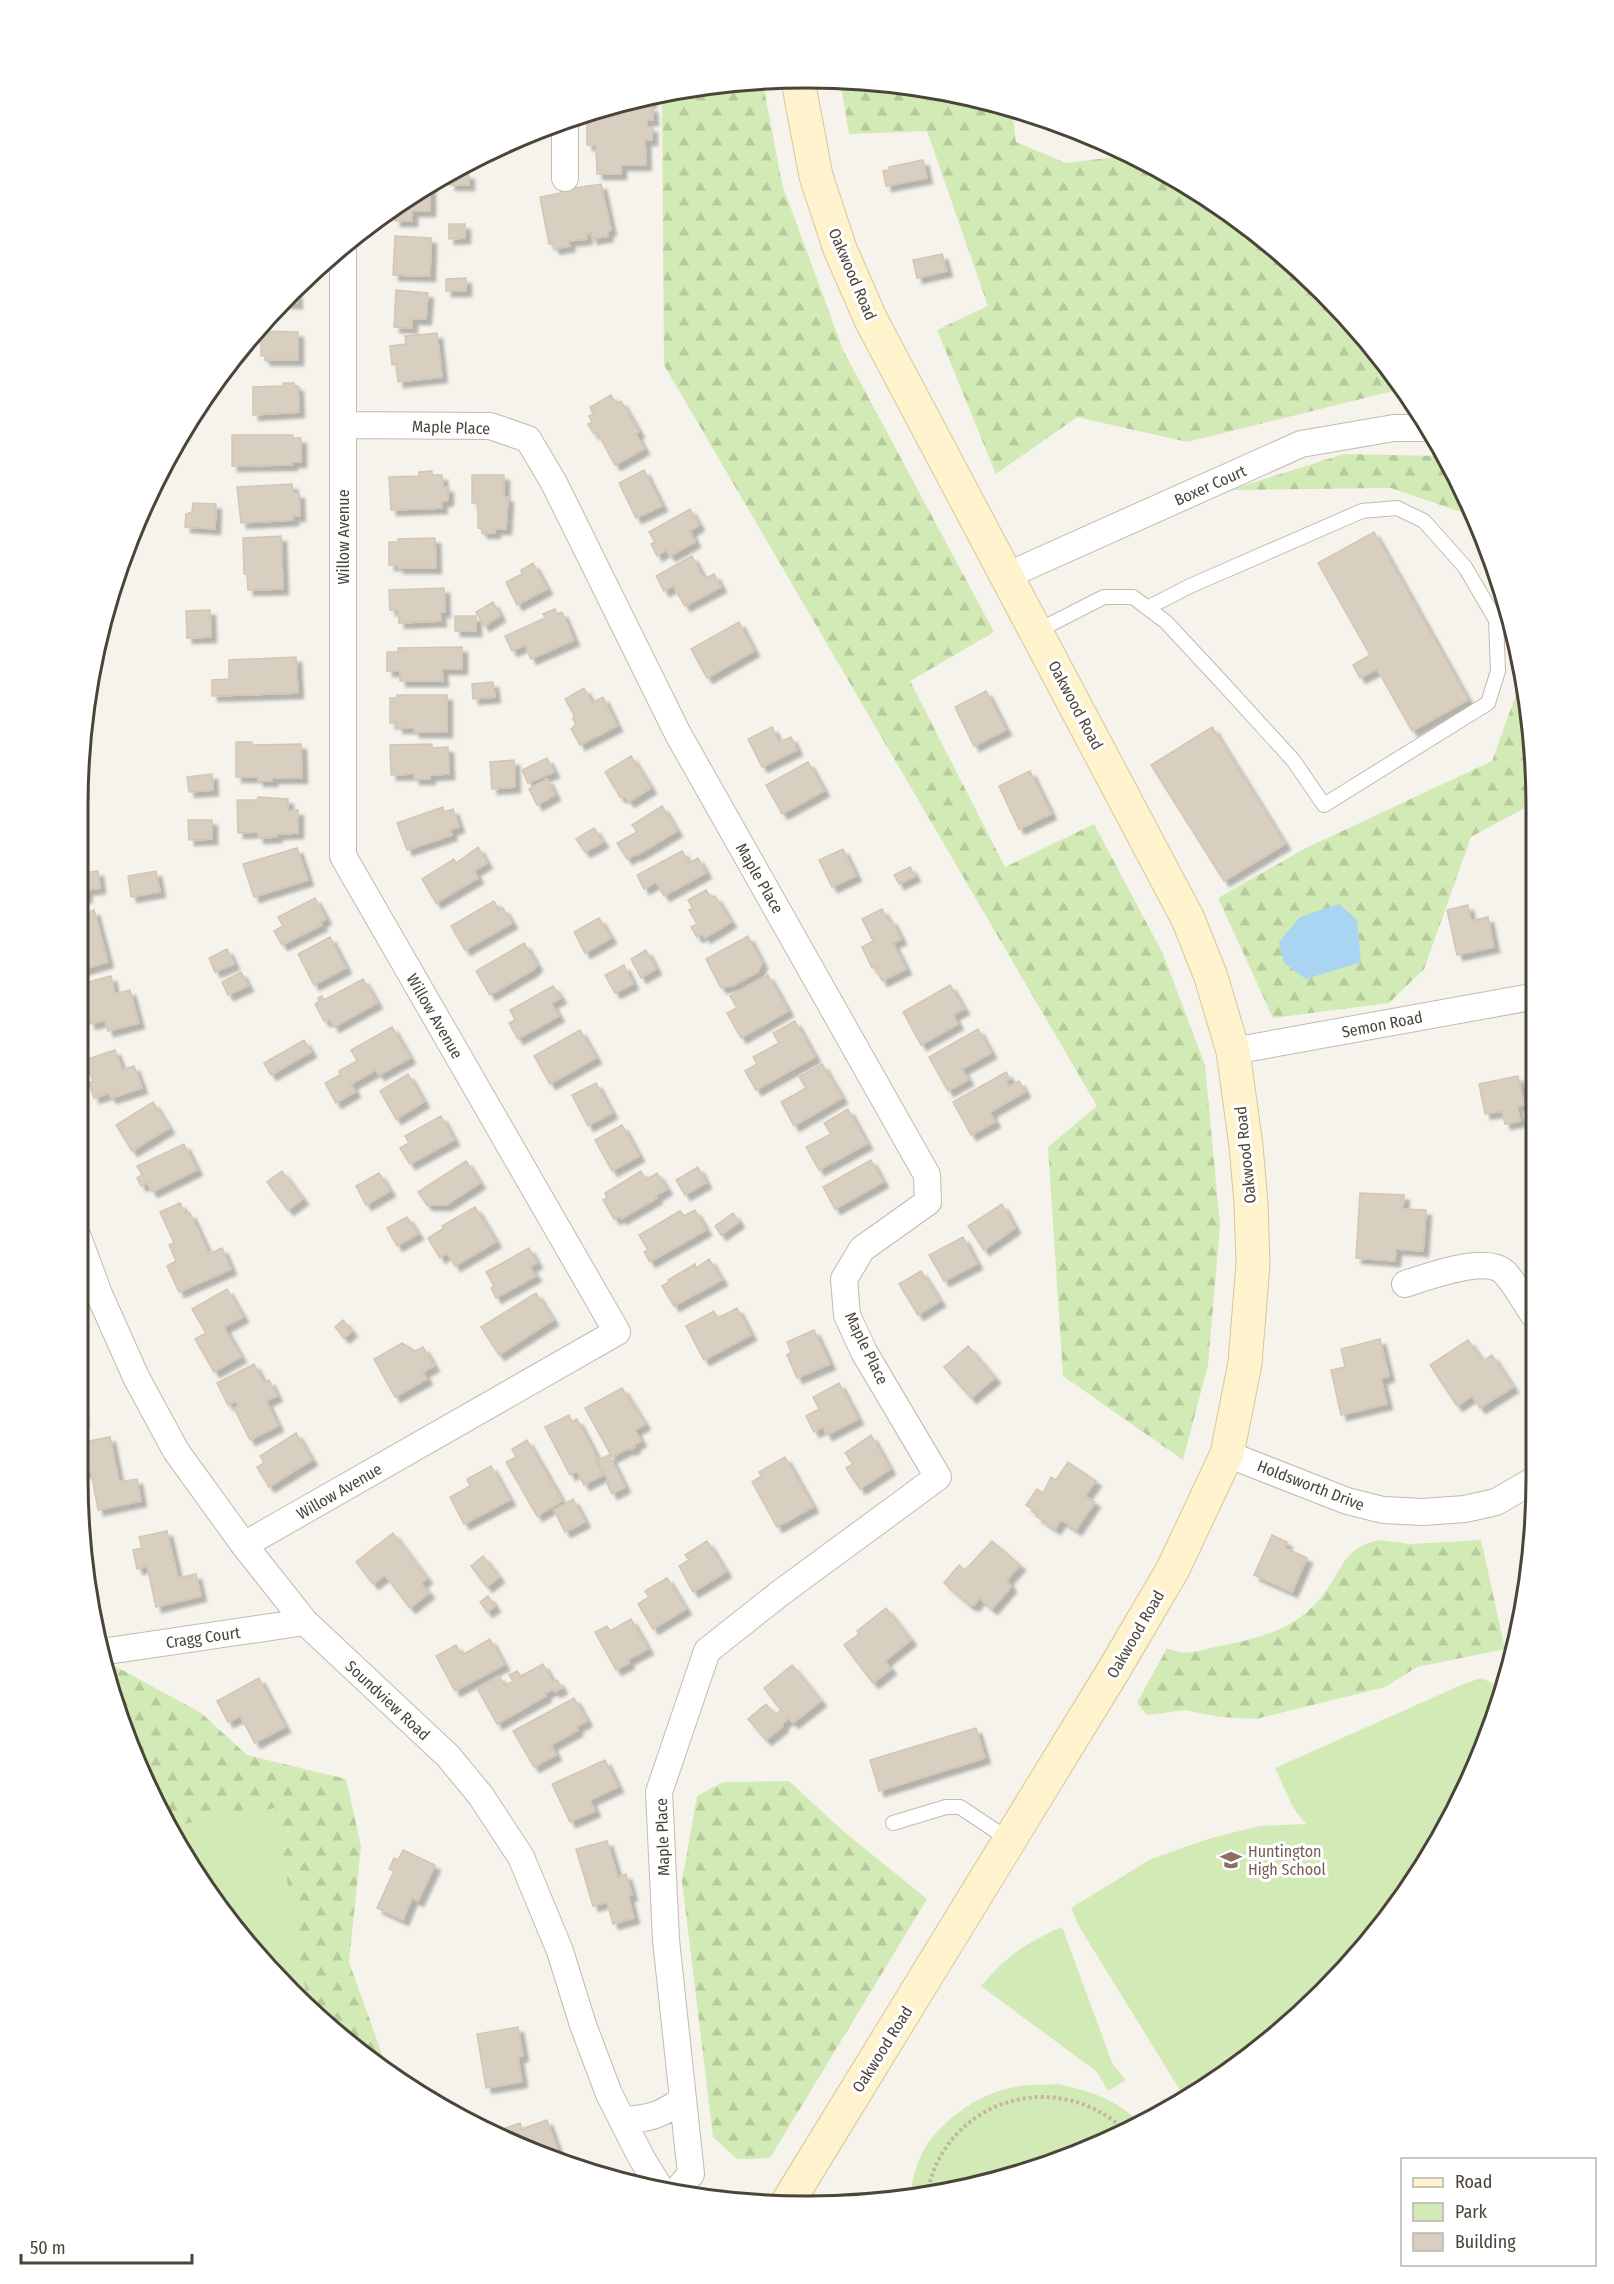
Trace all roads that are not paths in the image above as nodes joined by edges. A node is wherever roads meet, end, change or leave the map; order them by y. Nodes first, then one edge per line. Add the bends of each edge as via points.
1 (799, 88) edge
2 (565, 131) edge
3 (565, 178) dead end
4 (343, 259) edge
5 (343, 425) junction
6 (1416, 428) edge
7 (1006, 576) junction
8 (1147, 608) junction
9 (1037, 631) junction
10 (1526, 998) edge
11 (1233, 1051) junction
12 (1405, 1284) dead end
13 (89, 1296) edge
14 (1526, 1304) edge
15 (1227, 1454) junction
16 (1526, 1485) edge
17 (244, 1545) junction
18 (305, 1622) junction
19 (110, 1651) edge
20 (893, 1823) dead end
21 (1011, 1840) junction
22 (683, 2099) junction
23 (622, 2120) junction
24 (655, 2179) edge
25 (682, 2184) edge
26 (792, 2195) edge

1 - 7 main road, Oakwood Road via 816,176 840,249 871,320
2 - 3 street
4 - 5 street, Willow Avenue
5 - 17 street, Willow Avenue via 343,856 617,1332
5 - 22 street, Maple Place via 490,426 528,439 554,483 678,734 927,1175 928,1202 862,1249 844,1279 847,1316 864,1352 938,1476 706,1651 659,1792 666,1940
6 - 7 street, Boxer Court via 1394,428 1300,444
7 - 9 main road, Oakwood Road
8 - 8 lane via 1166,622 1293,760 1324,805 1488,703 1498,671 1496,620 1465,567 1424,521 1396,508 1362,511
8 - 9 lane via 1132,597 1104,597
9 - 11 main road, Oakwood Road via 1188,919 1211,977
10 - 11 street, Semon Road
11 - 15 main road, Oakwood Road via 1246,1146 1252,1264 1245,1363
12 - 14 street via 1449,1270 1493,1266 1503,1271
13 - 17 street, Soundview Road via 176,1451
15 - 16 street, Holdsworth Drive via 1347,1501 1383,1510 1465,1509 1496,1502
15 - 21 main road, Oakwood Road via 1173,1569
17 - 18 street, Soundview Road
18 - 19 street, Cragg Court
18 - 23 street, Soundview Road via 448,1756 481,1796 521,1857
20 - 21 lane via 946,1807 960,1807
21 - 26 main road, Oakwood Road
22 - 23 street via 665,2113
22 - 25 street, Maple Place via 691,2174
23 - 24 street, Soundview Road

